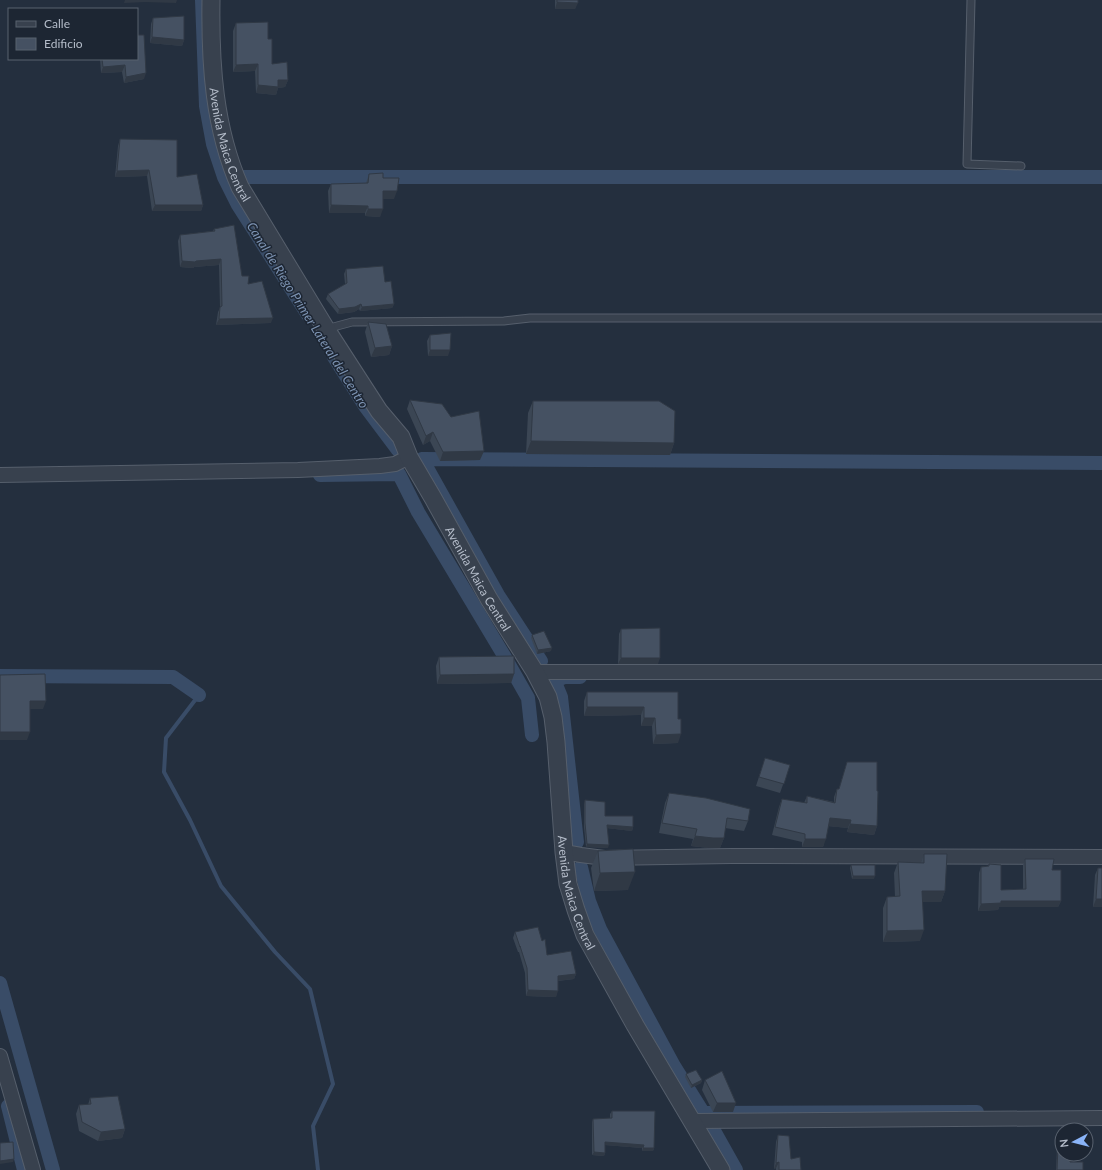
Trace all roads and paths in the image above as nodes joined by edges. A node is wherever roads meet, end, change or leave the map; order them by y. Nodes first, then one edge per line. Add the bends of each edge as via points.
1 (211, 0) edge
2 (971, 0) edge
3 (1020, 166) dead end
4 (1102, 318) edge
5 (326, 329) junction
6 (409, 457) junction
7 (0, 475) edge
8 (535, 672) junction
9 (1102, 672) edge
10 (564, 852) junction
11 (1102, 858) edge
12 (0, 1056) edge
13 (1102, 1118) edge
14 (692, 1121) junction
15 (33, 1170) edge
16 (721, 1170) edge

1 - 5 street, Avenida Maica Central via 213,88 231,168
2 - 3 lane via 967,164
4 - 5 lane via 530,318 504,321 352,322
5 - 6 street, Avenida Maica Central via 379,410 401,437
6 - 7 street via 395,464 380,466 298,470
6 - 8 street, Avenida Maica Central via 489,599
8 - 9 street
8 - 10 street, Avenida Maica Central via 548,697 553,717
10 - 11 street via 604,858
10 - 14 street, Avenida Maica Central via 568,884 585,934
12 - 15 street
13 - 14 street
14 - 16 street, Avenida Maica Central

